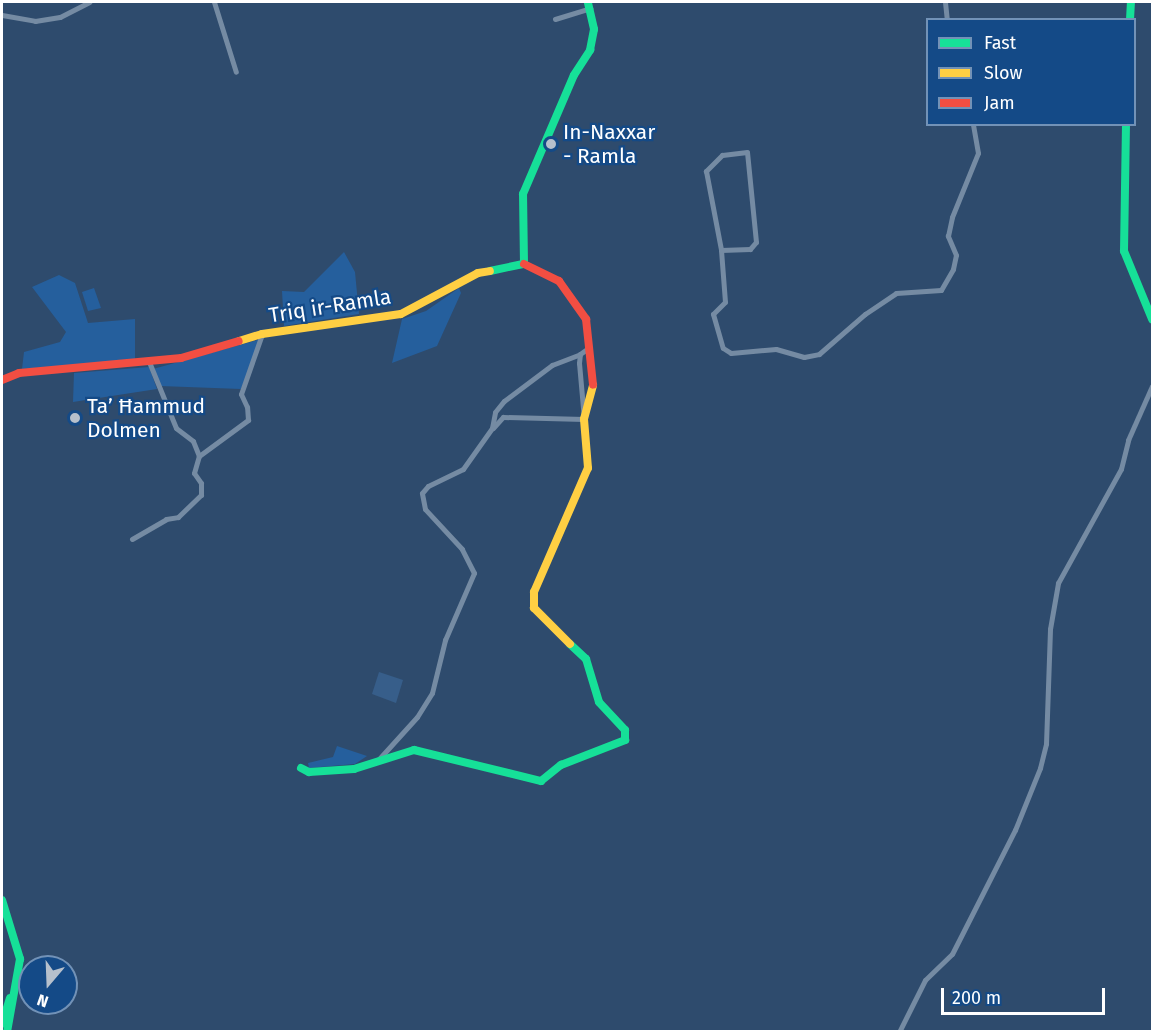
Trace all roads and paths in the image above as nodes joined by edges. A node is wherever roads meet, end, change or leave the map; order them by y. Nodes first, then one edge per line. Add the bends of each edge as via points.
1 (88, 2) edge
2 (214, 2) edge
3 (945, 2) edge
4 (1131, 2) edge
5 (589, 5) edge
6 (2, 15) edge
7 (947, 18) edge
8 (1130, 18) edge
9 (555, 20) dead end
10 (236, 72) dead end
11 (974, 126) edge
12 (1126, 126) edge
13 (721, 250) junction
14 (524, 264) junction
15 (1152, 319) edge
16 (262, 334) junction
17 (584, 351) junction
18 (149, 362) junction
19 (2, 380) edge
20 (1152, 386) edge
21 (584, 419) junction
22 (492, 428) junction
23 (199, 456) junction
24 (132, 539) dead end
25 (375, 763) junction
26 (301, 768) dead end
27 (2, 900) edge
28 (2, 915) edge
29 (2, 1024) edge
30 (7, 1032) edge
31 (899, 1032) edge

1 - 6 street via 60,17 35,21
2 - 10 street
3 - 7 street
4 - 8 main road
5 - 9 street
5 - 14 main road via 594,29 590,50 574,75 523,194
11 - 13 street via 978,153 952,217 948,236 956,255 941,290 896,293 819,354 804,357 776,349 731,353 723,348 713,314 725,302
12 - 15 main road via 1124,250
13 - 13 street via 706,171 722,155 747,152 756,242 750,249
14 - 16 main road, Triq ir-Ramla via 478,273 401,314
14 - 17 main road via 541,269 566,287 586,319
16 - 18 main road, Triq ir-Ramla via 181,358
16 - 23 street via 241,394 248,420
17 - 21 street
17 - 21 main road via 592,356 593,388
17 - 22 street via 552,365 511,394 495,412
18 - 19 main road, Triq ir-Ramla via 19,373
18 - 23 street via 176,428 193,441
20 - 31 street via 1128,440 1121,469 1058,583 1050,629 1046,744 1016,830 952,954 925,980
21 - 22 street via 503,417
21 - 25 main road via 588,468 534,592 534,608 586,659 598,702 624,730 625,740 561,765 541,781 414,750
22 - 25 street via 463,470 428,486 422,493 425,509 462,549 474,573 445,640 432,693 417,717
23 - 24 street via 194,473 201,483 199,501 178,517 166,519
25 - 26 main road via 309,772
27 - 30 main road via 20,959
28 - 29 main road via 16,963

